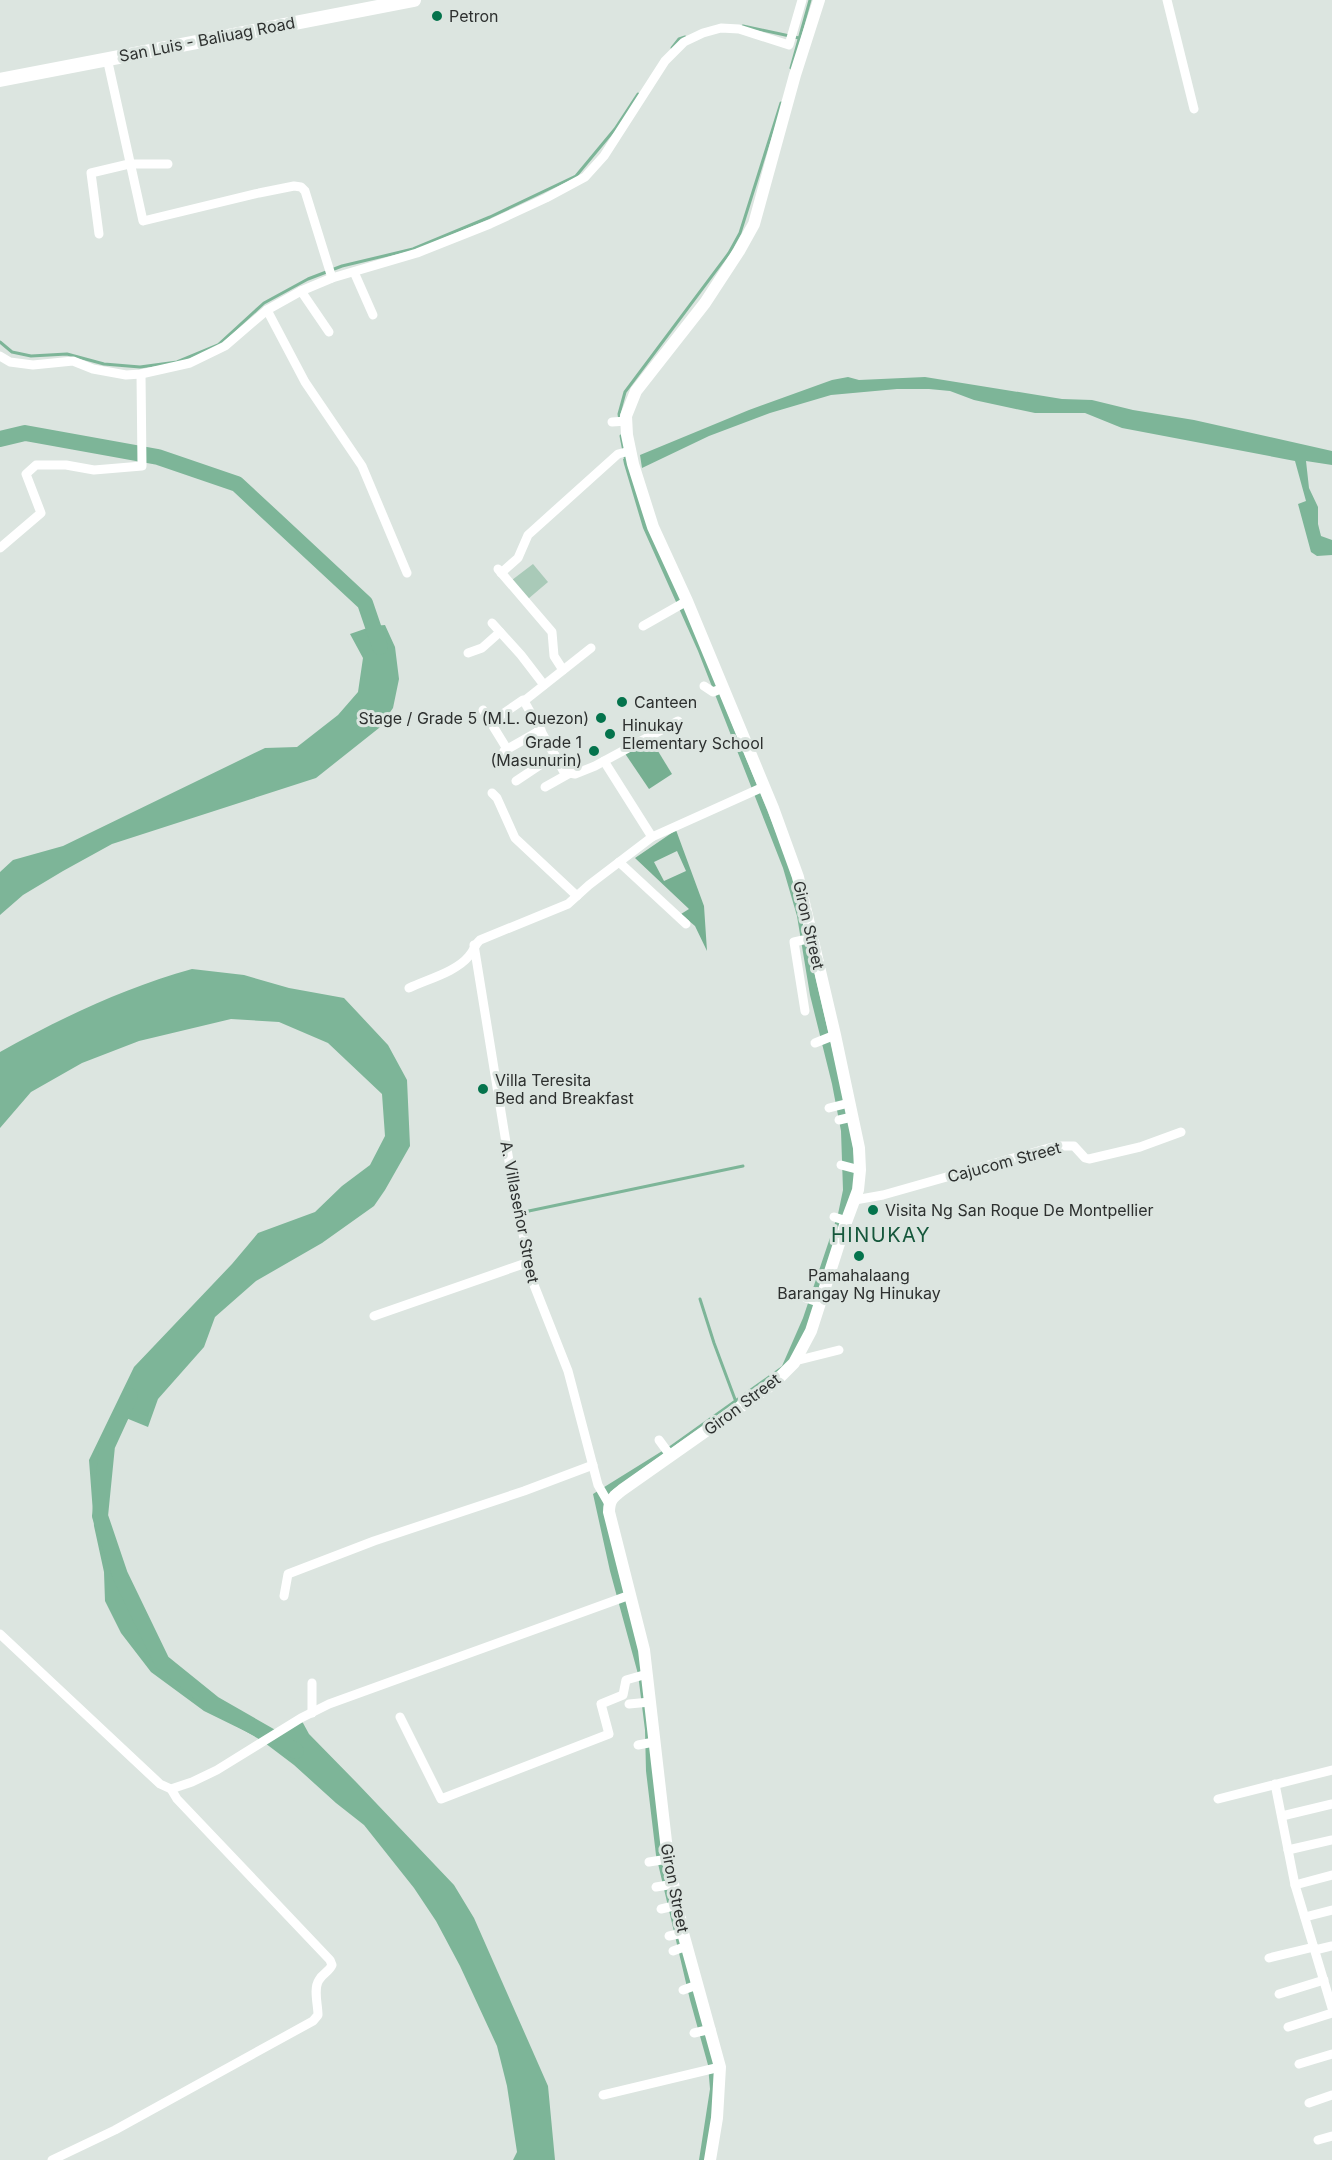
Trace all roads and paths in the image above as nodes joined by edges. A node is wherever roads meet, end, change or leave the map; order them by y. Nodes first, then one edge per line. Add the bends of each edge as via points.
1 (414, 0) edge
2 (802, 0) edge
3 (819, 0) edge
4 (1167, 0) edge
5 (107, 58) junction
6 (0, 80) edge
7 (1194, 109) dead end
8 (129, 164) junction
9 (168, 164) dead end
10 (99, 234) dead end
11 (354, 272) junction
12 (331, 275) junction
13 (301, 291) junction
14 (267, 310) junction
15 (373, 315) dead end
16 (329, 332) dead end
17 (0, 356) edge
18 (141, 374) junction
19 (627, 421) junction
20 (612, 422) dead end
21 (627, 456) junction
22 (0, 548) edge
23 (407, 573) dead end
24 (682, 604) junction
25 (492, 623) dead end
26 (643, 626) dead end
27 (500, 632) junction
28 (591, 648) dead end
29 (468, 653) dead end
30 (563, 670) junction
31 (544, 685) junction
32 (704, 686) dead end
33 (718, 690) junction
34 (523, 700) dead end
35 (483, 710) dead end
36 (678, 721) dead end
37 (490, 722) junction
38 (541, 730) junction
39 (555, 755) junction
40 (604, 761) junction
41 (570, 773) junction
42 (516, 781) dead end
43 (545, 787) dead end
44 (758, 789) junction
45 (492, 793) dead end
46 (652, 837) junction
47 (619, 862) junction
48 (576, 896) junction
49 (686, 924) dead end
50 (808, 939) junction
51 (474, 945) junction
52 (409, 988) dead end
53 (805, 1011) dead end
54 (1181, 1132) dead end
55 (841, 1165) dead end
56 (859, 1169) junction
57 (855, 1200) junction
58 (529, 1262) junction
59 (806, 1298) dead end
60 (820, 1303) junction
61 (374, 1316) dead end
62 (839, 1350) dead end
63 (795, 1361) junction
64 (659, 1440) dead end
65 (668, 1452) junction
66 (593, 1465) junction
67 (607, 1500) junction
68 (284, 1596) dead end
69 (625, 1597) junction
70 (0, 1634) edge
71 (643, 1675) junction
72 (312, 1683) dead end
73 (648, 1702) junction
74 (629, 1704) dead end
75 (312, 1713) junction
76 (400, 1718) dead end
77 (652, 1742) junction
78 (638, 1745) dead end
79 (1332, 1770) edge
80 (1275, 1784) junction
81 (171, 1789) junction
82 (1218, 1798) dead end
83 (1332, 1804) edge
84 (1281, 1816) junction
85 (1332, 1840) edge
86 (1288, 1850) junction
87 (666, 1859) junction
88 (649, 1862) dead end
89 (1332, 1875) edge
90 (1295, 1884) junction
91 (671, 1885) junction
92 (656, 1887) dead end
93 (676, 1905) junction
94 (661, 1909) dead end
95 (1332, 1910) edge
96 (1305, 1917) junction
97 (682, 1933) junction
98 (669, 1936) dead end
99 (686, 1946) junction
100 (1332, 1946) edge
101 (1314, 1948) junction
102 (673, 1951) dead end
103 (1269, 1958) dead end
104 (1327, 1982) edge
105 (696, 1985) junction
106 (683, 1989) dead end
107 (1279, 1994) dead end
108 (1332, 2008) edge
109 (1332, 2013) edge
110 (1288, 2027) dead end
111 (708, 2029) junction
112 (694, 2033) dead end
113 (1332, 2054) edge
114 (1299, 2064) dead end
115 (715, 2067) junction
116 (603, 2095) dead end
117 (1332, 2096) edge
118 (1309, 2103) dead end
119 (1332, 2136) edge
120 (1318, 2140) dead end
121 (52, 2160) edge
122 (710, 2160) edge

1 - 5 main road, San Luis - Baliuag Road
2 - 11 street via 789,45 740,29 721,28 684,42 665,61 604,156 585,177 490,224 417,253
3 - 19 street via 754,224 705,303 636,391
4 - 7 street
5 - 6 main road, San Luis - Baliuag Road
5 - 8 street
8 - 9 street
8 - 10 street via 91,173
8 - 12 street via 142,221 301,187
11 - 12 street
11 - 15 street
12 - 13 street
13 - 14 street
13 - 16 street
14 - 18 street via 225,346 190,363
14 - 23 street via 305,382 362,466
17 - 18 street via 10,362 33,365 73,361 93,369
18 - 22 street via 142,466 94,470 36,465 26,474 41,513
19 - 20 street
19 - 21 street, Giron Street
21 - 24 street, Giron Street
21 - 30 street via 528,536 518,558 499,571 552,632 554,656
24 - 26 street
24 - 33 street, Giron Street
25 - 27 street
27 - 29 street via 482,648
27 - 31 street
28 - 30 street
30 - 31 street
31 - 38 street via 524,701
32 - 33 street
33 - 44 street, Giron Street
34 - 37 street
35 - 37 street
36 - 40 street
37 - 38 street via 505,750
38 - 39 street
39 - 41 street via 564,772
39 - 42 street
40 - 41 street
40 - 46 street
41 - 43 street
44 - 46 street
44 - 50 street, Giron Street via 798,877
45 - 48 street via 515,838
46 - 47 street
47 - 48 street
47 - 49 street
48 - 51 street via 568,904
50 - 53 street via 794,942
50 - 56 street, Giron Street via 825,1039 840,1105 859,1148
51 - 52 street via 470,955 456,967
51 - 58 street, A. Villaseñor Street
54 - 57 street, Cajucom Street via 1089,1159 1074,1146 1056,1146
55 - 56 street
56 - 57 street, Giron Street
57 - 60 street, Giron Street via 841,1219
58 - 61 street
58 - 66 street, A. Villaseñor Street via 534,1285 568,1371
59 - 60 street
60 - 63 street, Giron Street
62 - 63 street
63 - 65 street, Giron Street via 761,1393
64 - 65 street
65 - 67 street, Giron Street
66 - 67 street, A. Villaseñor Street
66 - 68 street via 288,1574
67 - 69 street, Giron Street
69 - 71 street, Giron Street via 644,1650
69 - 75 street
70 - 81 street via 160,1784
71 - 73 street, Giron Street
71 - 76 street via 626,1680 623,1695 601,1704 609,1734 441,1799
72 - 75 street
73 - 74 street
73 - 77 street, Giron Street
75 - 81 street via 217,1770
77 - 78 street
77 - 87 street, Giron Street
79 - 80 street
80 - 82 street
80 - 84 street
81 - 121 street via 330,1960 330,1970 316,1988 318,2015 115,2130
83 - 84 street
84 - 86 street
85 - 86 street
86 - 90 street
87 - 88 street
87 - 91 street, Giron Street
89 - 90 street
90 - 96 street
91 - 92 street
91 - 93 street, Giron Street
93 - 94 street
93 - 97 street, Giron Street
95 - 96 street
96 - 101 street
97 - 98 street
97 - 99 street, Giron Street
99 - 102 street
99 - 105 street, Giron Street
100 - 101 street
101 - 103 street
101 - 104 street
104 - 107 street
104 - 108 street
105 - 106 street
105 - 111 street, Giron Street
109 - 110 street
111 - 112 street
111 - 115 street, Giron Street
113 - 114 street
115 - 116 street
115 - 122 street, Giron Street via 717,2118
117 - 118 street
119 - 120 street

